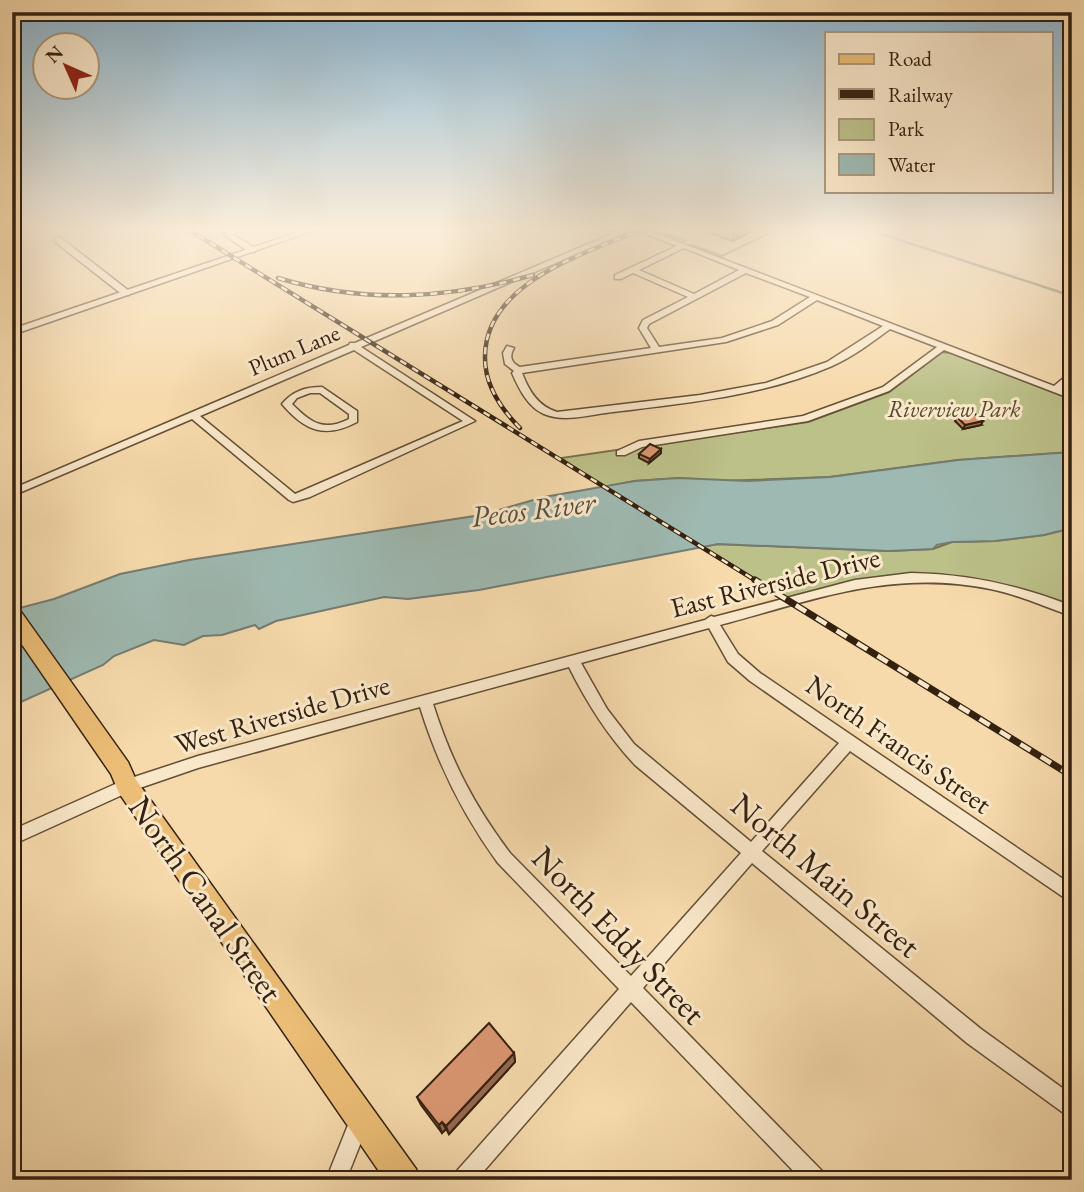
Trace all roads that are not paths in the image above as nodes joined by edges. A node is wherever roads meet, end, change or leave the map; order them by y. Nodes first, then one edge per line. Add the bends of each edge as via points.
1 (115, 284) edge
2 (154, 284) edge
3 (499, 284) edge
4 (663, 284) edge
5 (720, 284) edge
6 (780, 284) edge
7 (127, 293) junction
8 (695, 297) junction
9 (816, 298) junction
10 (889, 326) junction
11 (12, 332) edge
12 (353, 345) junction
13 (942, 347) junction
14 (510, 348) dead end
15 (657, 350) junction
16 (520, 370) junction
17 (1072, 374) edge
18 (284, 375) junction
19 (1055, 390) junction
20 (303, 391) junction
21 (1072, 396) edge
22 (193, 415) junction
23 (621, 453) dead end
24 (12, 493) edge
25 (1072, 611) edge
26 (12, 614) edge
27 (711, 621) junction
28 (573, 661) junction
29 (425, 700) junction
30 (849, 742) junction
31 (123, 778) junction
32 (12, 838) edge
33 (752, 852) junction
34 (1072, 895) edge
35 (631, 990) junction
36 (1072, 1107) edge
37 (360, 1119) junction
38 (336, 1180) edge
39 (405, 1180) edge
40 (462, 1180) edge
41 (817, 1180) edge

1 - 7 street
2 - 7 street
3 - 12 street, Plum Lane
4 - 8 street
5 - 8 street
6 - 9 street
7 - 11 street
8 - 15 street via 644,325
9 - 10 street
9 - 15 street via 750,333
10 - 13 street
10 - 16 street via 830,363 778,382 566,415 544,412 524,389 517,373
12 - 18 street, Plum Lane
12 - 22 street via 470,421 293,498
13 - 19 street
13 - 23 street via 886,389 806,419 639,444
14 - 16 street via 509,362
15 - 16 street
17 - 19 street
18 - 20 street
18 - 22 street, Plum Lane
19 - 21 street
20 - 20 street via 287,404 317,428 331,430 354,419 354,413 322,390
22 - 24 street, Plum Lane
25 - 27 street, East Riverside Drive via 991,584 903,576
26 - 31 main road, North Canal Street
27 - 28 street, East Riverside Drive
27 - 30 street, North Francis Street via 744,668
28 - 29 street, West Riverside Drive
28 - 33 street, North Main Street via 597,711 625,746
29 - 31 street, West Riverside Drive
29 - 35 street, North Eddy Street via 443,759 481,826 517,873
30 - 33 street
30 - 34 street, North Francis Street
31 - 32 street, West Riverside Drive
31 - 37 main road, North Canal Street
33 - 35 street
33 - 36 street, North Main Street via 974,1036
35 - 40 street
35 - 41 street, North Eddy Street
37 - 38 street
37 - 39 main road, North Canal Street

